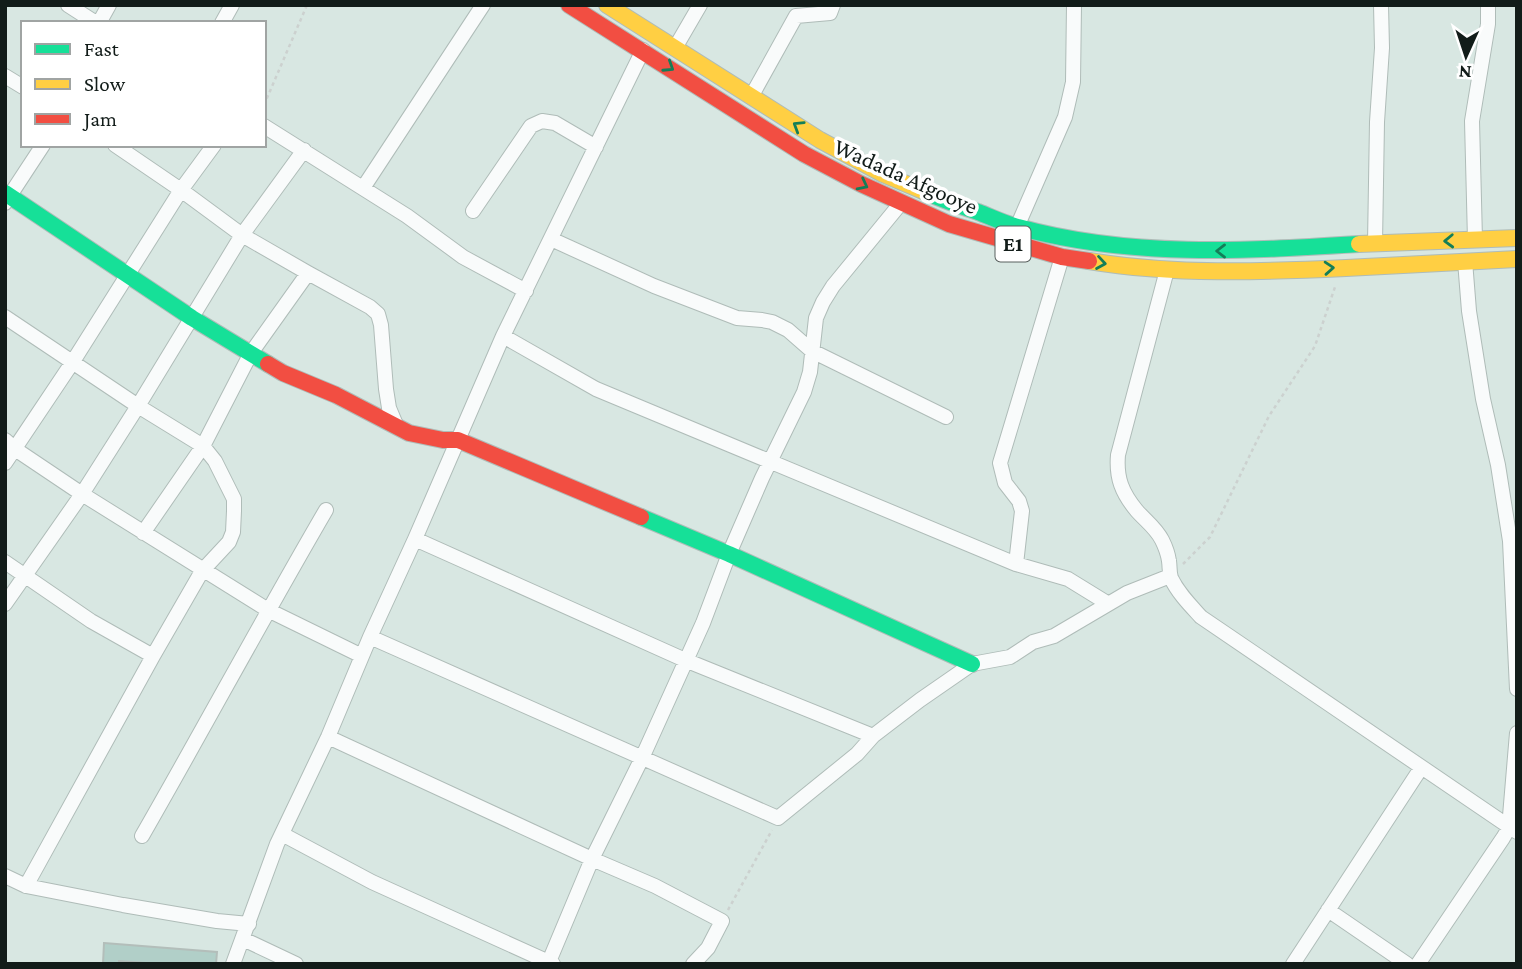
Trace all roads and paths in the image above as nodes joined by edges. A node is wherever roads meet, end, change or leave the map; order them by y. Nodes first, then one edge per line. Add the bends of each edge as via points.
1 (68, 5) edge
2 (108, 5) edge
3 (232, 5) edge
4 (307, 5) edge
5 (483, 5) edge
6 (569, 5) edge
7 (607, 5) edge
8 (700, 5) edge
9 (834, 5) edge
10 (1074, 5) edge
11 (1381, 5) edge
12 (1488, 5) edge
13 (94, 21) edge
14 (98, 21) edge
15 (223, 21) edge
16 (675, 48) junction
17 (643, 50) junction
18 (5, 76) edge
19 (21, 86) edge
20 (751, 97) junction
21 (266, 100) edge
22 (266, 127) edge
23 (42, 147) edge
24 (118, 147) edge
25 (213, 147) edge
26 (596, 147) junction
27 (304, 150) junction
28 (363, 188) junction
29 (181, 190) junction
30 (7, 197) edge
31 (901, 204) junction
32 (472, 211) dead end
33 (1017, 226) junction
34 (242, 234) junction
35 (1517, 238) edge
36 (551, 239) junction
37 (1475, 240) junction
38 (1375, 243) junction
39 (1062, 257) junction
40 (1517, 259) edge
41 (1465, 261) junction
42 (1342, 267) junction
43 (1167, 270) junction
44 (308, 273) junction
45 (128, 275) junction
46 (526, 291) junction
47 (5, 317) edge
48 (192, 318) junction
49 (503, 336) junction
50 (812, 351) junction
51 (251, 353) junction
52 (72, 363) junction
53 (138, 406) junction
54 (946, 417) dead end
55 (397, 427) junction
56 (458, 440) junction
57 (10, 444) edge
58 (203, 446) junction
59 (770, 462) junction
60 (5, 464) edge
61 (82, 494) junction
62 (326, 510) dead end
63 (1512, 528) edge
64 (143, 533) junction
65 (415, 539) junction
66 (729, 554) junction
67 (5, 562) edge
68 (1016, 564) junction
69 (202, 571) junction
70 (24, 576) junction
71 (1170, 576) junction
72 (1107, 603) junction
73 (5, 604) edge
74 (268, 611) junction
75 (370, 637) junction
76 (153, 656) junction
77 (362, 656) junction
78 (685, 660) junction
79 (972, 664) junction
80 (1517, 689) edge
81 (1517, 733) edge
82 (873, 736) junction
83 (328, 737) junction
84 (642, 758) junction
85 (1421, 768) junction
86 (778, 818) junction
87 (1513, 830) edge
88 (282, 834) junction
89 (142, 836) dead end
90 (592, 859) junction
91 (5, 876) edge
92 (26, 886) junction
93 (1328, 910) junction
94 (722, 921) junction
95 (249, 924) junction
96 (243, 939) junction
97 (550, 963) edge
98 (233, 964) edge
99 (296, 964) edge
100 (692, 964) edge
101 (1293, 964) edge
102 (1406, 964) edge
103 (1418, 964) edge

1 - 13 street
2 - 14 street
3 - 15 street
4 - 21 path
5 - 28 street
6 - 17 main road, Wadada Afgooye / E1
7 - 16 main road, Wadada Afgooye / E1
8 - 16 street
9 - 20 street via 830,13 796,16
10 - 33 street via 1073,82 1065,117
11 - 38 street
12 - 37 street via 1472,121
16 - 20 main road, Wadada Afgooye / E1
17 - 26 street
17 -> 31 main road, Wadada Afgooye / E1 via 804,154
18 - 19 street
33 -> 20 main road, Wadada Afgooye / E1 via 883,174
22 - 27 street
23 - 30 street
24 - 29 street
25 - 29 street
26 - 32 street via 555,123 542,121 531,126
26 - 36 street
27 - 28 street
27 - 34 street
28 - 46 street via 463,257
29 - 34 street
29 - 45 street
30 - 45 main road
31 - 39 main road, Wadada Afgooye / E1 via 949,224
31 - 50 street via 823,302
38 -> 33 main road, Wadada Afgooye / E1 via 1282,250 1156,249 1067,239
34 - 44 street
34 - 48 street
35 - 37 main road, Wadada Afgooye / E1
36 - 46 street
36 - 50 street via 737,318 772,322
37 -> 38 main road, Wadada Afgooye / E1
39 -> 43 main road, Wadada Afgooye / E1
39 - 68 street via 1000,463 1005,483 1022,511
40 - 41 main road, Wadada Afgooye / E1
41 - 42 main road, Wadada Afgooye / E1
41 - 63 street via 1483,399
43 -> 42 main road, Wadada Afgooye / E1
42 - 71 path via 1315,346 1269,416 1210,537
43 - 71 street via 1117,465 1127,496 1163,542
44 - 51 street
44 - 55 street via 378,314 389,408
45 - 48 main road
45 - 52 street
46 - 49 street
47 - 52 street
48 - 51 main road
48 - 53 street
49 - 56 street
49 - 59 street via 596,389
50 - 54 street
50 - 59 street via 804,392
51 - 55 main road
51 - 58 street
52 - 53 street
52 - 57 street
53 - 58 street
53 - 61 street
55 - 56 main road via 424,437
56 - 65 street
56 - 66 main road
57 - 60 street
57 - 61 street
58 - 64 street
58 - 69 street via 228,488 234,511 229,542
59 - 66 street
59 - 68 street
61 - 64 street
61 - 70 street
62 - 74 street
63 - 80 street
64 - 69 street
65 - 75 street
65 - 78 street
66 - 78 street
66 - 79 main road
67 - 70 street
68 - 72 street via 1068,579
69 - 74 street
69 - 76 street
70 - 73 street
70 - 76 street
71 - 72 street
71 - 85 street via 1201,617
72 - 79 street via 1010,657
74 - 77 street
74 - 89 street
75 - 77 street
75 - 84 street
76 - 92 street
77 - 83 street
78 - 82 street
78 - 84 street
79 - 82 street
81 - 87 street
82 - 86 street
83 - 88 street
83 - 90 street
84 - 86 street
84 - 90 street
85 - 87 street
85 - 93 street
86 - 94 path
87 - 103 street via 1503,838
88 - 95 street
88 - 97 street via 372,882
90 - 94 street
90 - 97 street
91 - 92 street
92 - 95 street
93 - 101 street
93 - 102 street
94 - 100 street via 708,948
95 - 96 street
96 - 98 street
96 - 99 street

